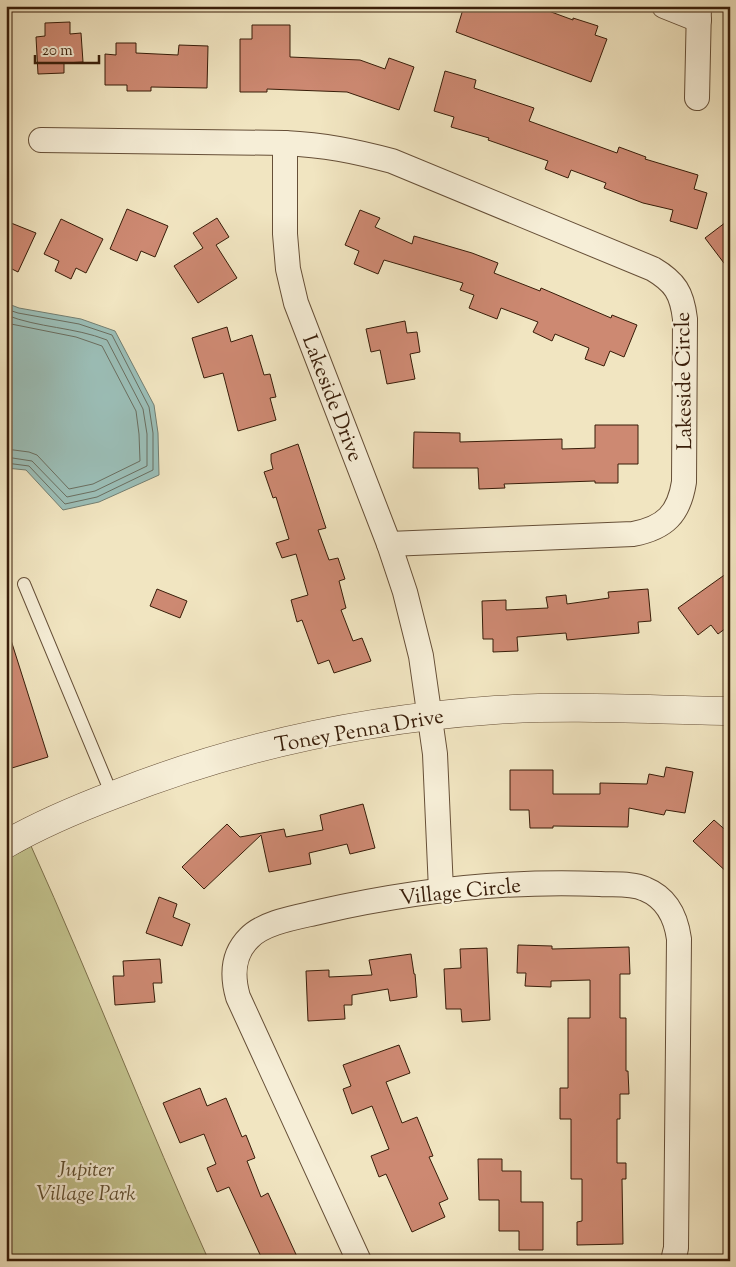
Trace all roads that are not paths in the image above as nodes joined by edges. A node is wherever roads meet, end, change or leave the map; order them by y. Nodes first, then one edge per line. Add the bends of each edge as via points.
1 (664, 6) edge
2 (699, 13) edge
3 (697, 98) dead end
4 (41, 140) dead end
5 (285, 142) junction
6 (389, 544) junction
7 (24, 584) dead end
8 (730, 712) edge
9 (430, 716) junction
10 (112, 795) junction
11 (6, 844) edge
12 (441, 890) junction
13 (360, 1261) edge
14 (674, 1261) edge

1 - 2 street
2 - 3 street
4 - 5 street
5 - 6 street, Lakeside Drive via 285,234 288,269 296,303
5 - 6 street, Lakeside Circle via 348,150 392,162 653,269 666,276 683,303 686,319 684,482 674,512 663,523 649,531 633,534
6 - 9 street, Lakeside Drive via 421,656
7 - 10 lane
8 - 9 street, Toney Penna Drive via 497,710
9 - 10 street, Toney Penna Drive via 296,738 220,757
9 - 12 street, Lakeside Drive via 435,754
10 - 11 street, Toney Penna Drive
12 - 13 street, Village Circle via 370,901 262,928 249,937 234,966 238,997
12 - 14 street, Village Circle via 512,884 629,885 652,892 670,908 677,923 679,939

